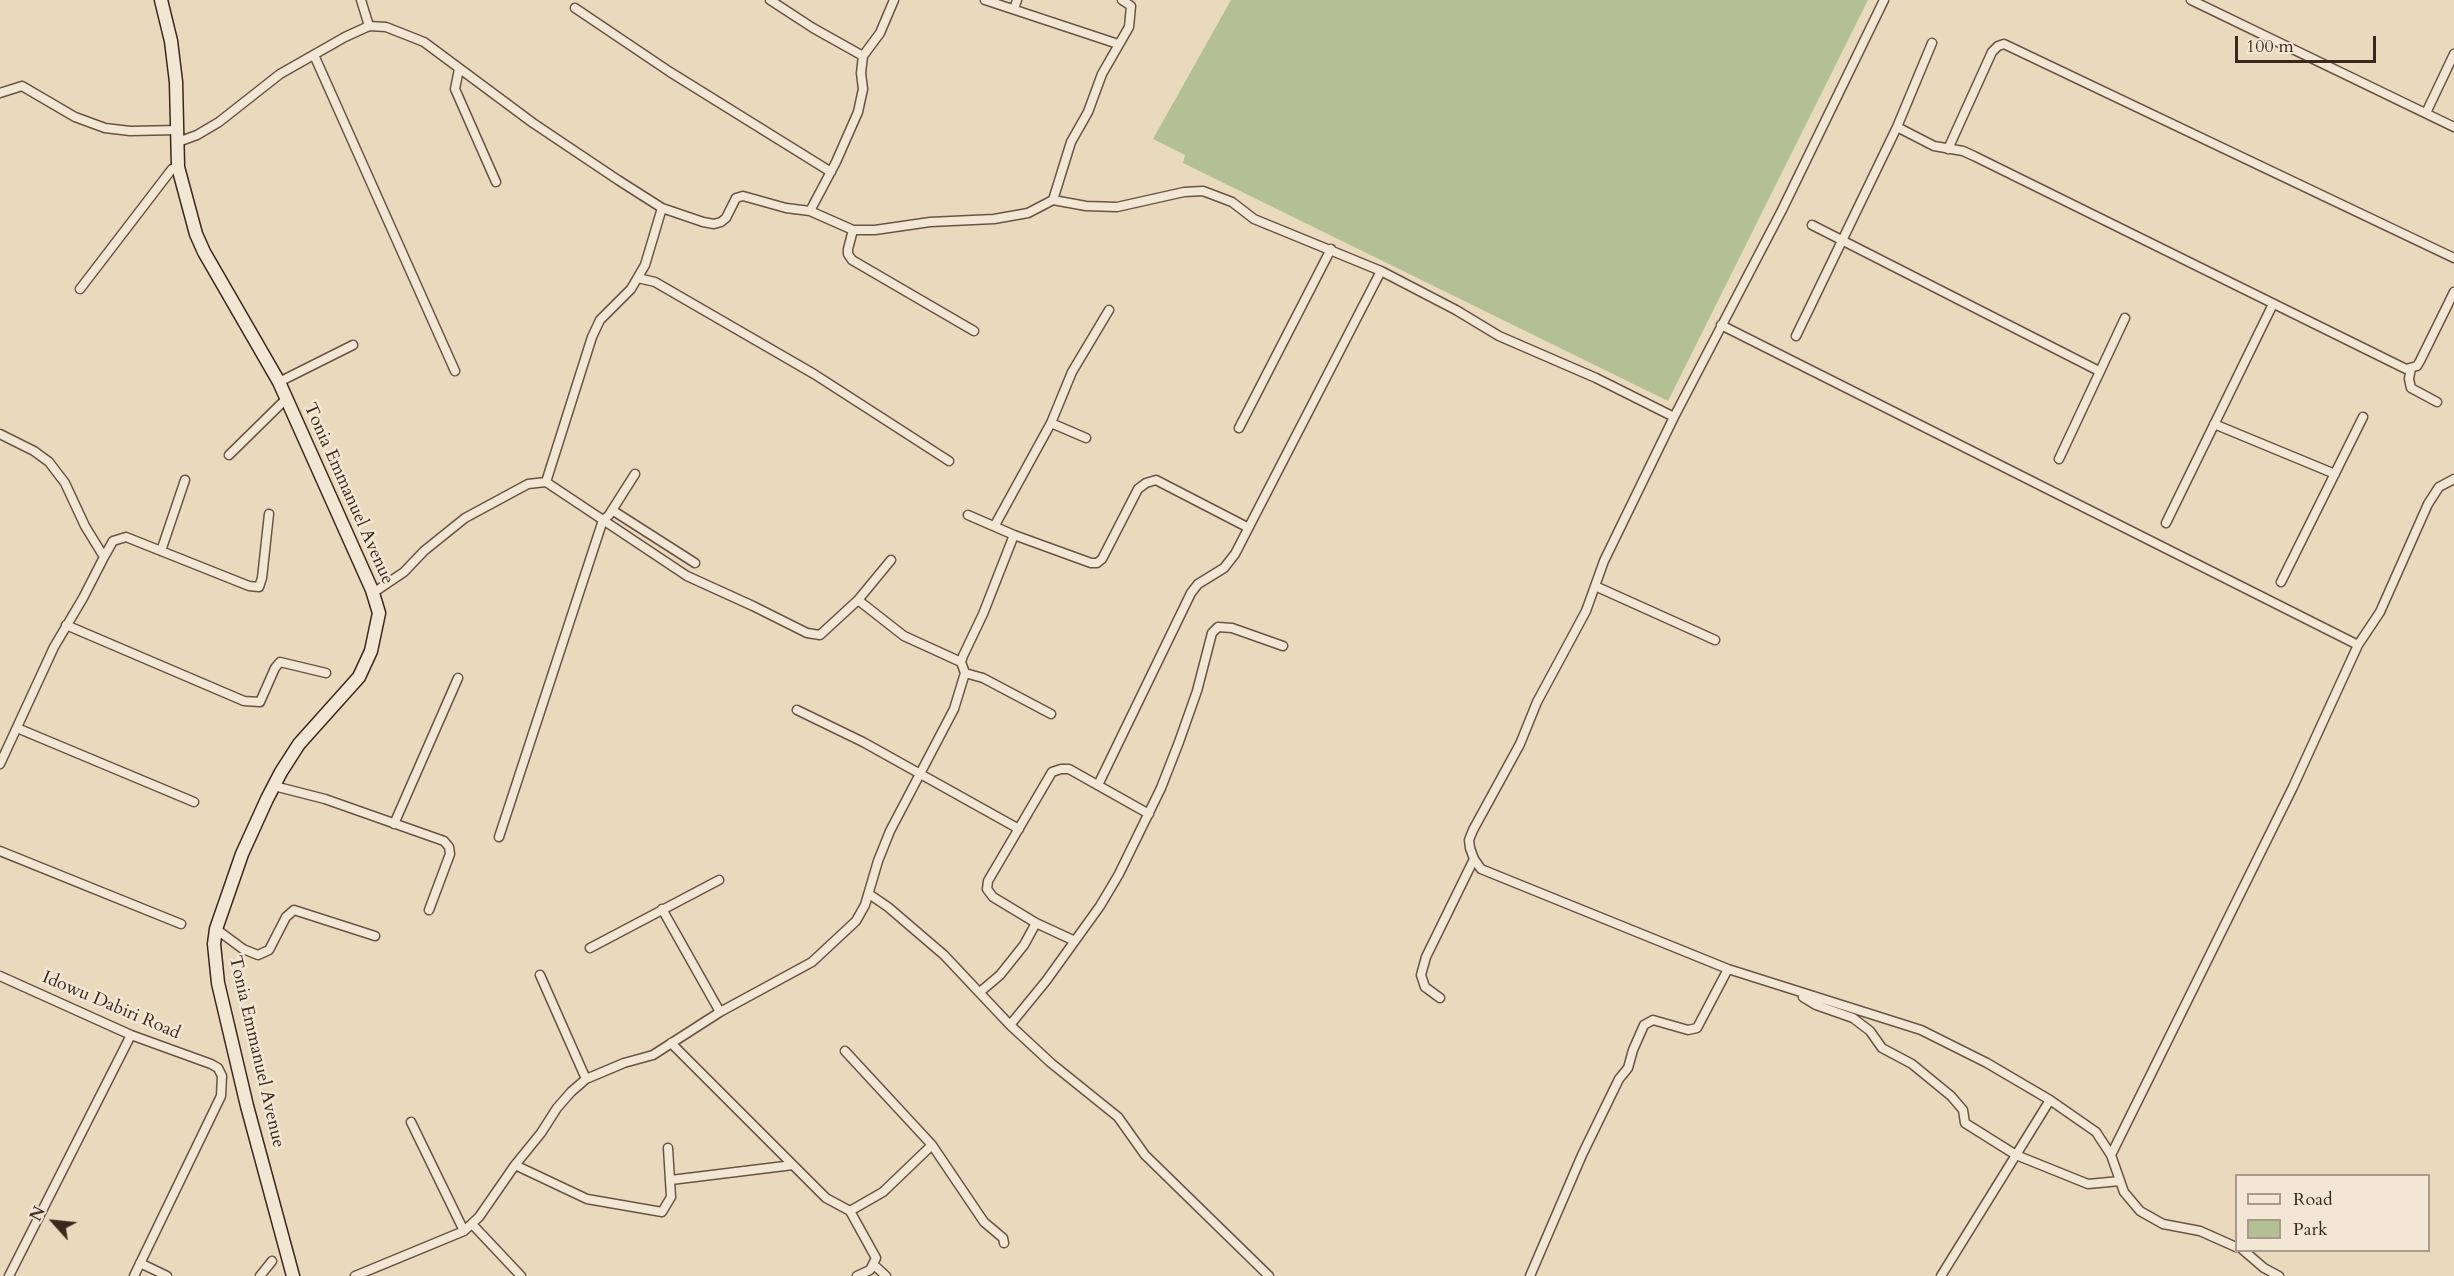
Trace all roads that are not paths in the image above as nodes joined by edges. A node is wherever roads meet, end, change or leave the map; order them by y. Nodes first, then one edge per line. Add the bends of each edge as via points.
1 (161, 0) edge
2 (361, 0) edge
3 (770, 0) edge
4 (894, 0) edge
5 (985, 0) edge
6 (1017, 0) edge
7 (1122, 0) edge
8 (1884, 0) edge
9 (2191, 0) edge
10 (575, 8) dead end
11 (1014, 9) junction
12 (369, 26) junction
13 (1932, 43) dead end
14 (1118, 44) junction
15 (2454, 54) edge
16 (314, 55) junction
17 (863, 56) junction
18 (459, 69) junction
19 (0, 93) edge
20 (2426, 113) junction
21 (1897, 127) junction
22 (2454, 127) edge
23 (178, 136) junction
24 (1948, 149) junction
25 (178, 167) junction
26 (831, 172) junction
27 (496, 182) dead end
28 (1053, 200) junction
29 (663, 208) junction
30 (810, 211) junction
31 (1812, 225) dead end
32 (853, 230) junction
33 (1842, 240) junction
34 (1331, 249) junction
35 (2454, 258) edge
36 (1380, 271) junction
37 (638, 278) junction
38 (80, 289) dead end
39 (2454, 292) edge
40 (2273, 304) junction
41 (1109, 310) dead end
42 (2125, 318) dead end
43 (1722, 325) junction
44 (974, 331) dead end
45 (1796, 336) dead end
46 (353, 345) dead end
47 (2411, 368) junction
48 (455, 371) dead end
49 (2099, 371) junction
50 (279, 382) junction
51 (286, 399) junction
52 (2437, 402) dead end
53 (1674, 417) junction
54 (2363, 417) dead end
55 (1051, 423) junction
56 (2214, 424) junction
57 (1239, 428) dead end
58 (0, 434) edge
59 (1086, 438) dead end
60 (229, 455) dead end
61 (2058, 459) dead end
62 (949, 461) dead end
63 (635, 474) dead end
64 (2335, 474) junction
65 (2454, 479) edge
66 (185, 480) dead end
67 (546, 482) junction
68 (612, 510) junction
69 (269, 514) dead end
70 (968, 515) dead end
71 (603, 520) junction
72 (2166, 523) dead end
73 (994, 525) junction
74 (1247, 527) junction
75 (1014, 535) junction
76 (161, 551) junction
77 (104, 557) junction
78 (891, 560) dead end
79 (695, 563) dead end
80 (2281, 582) dead end
81 (1595, 586) junction
82 (373, 593) junction
83 (858, 600) junction
84 (66, 625) junction
85 (1715, 640) dead end
86 (2358, 645) junction
87 (1283, 646) dead end
88 (961, 662) junction
89 (326, 673) dead end
90 (964, 673) junction
91 (458, 678) dead end
92 (797, 710) dead end
93 (1051, 714) dead end
94 (17, 728) junction
95 (0, 764) edge
96 (920, 773) junction
97 (1098, 785) junction
98 (274, 786) junction
99 (194, 802) dead end
100 (1149, 814) junction
101 (394, 824) junction
102 (1019, 829) junction
103 (499, 837) dead end
104 (0, 851) edge
105 (1474, 859) junction
106 (719, 880) dead end
107 (869, 894) junction
108 (662, 909) junction
109 (429, 910) dead end
110 (1036, 923) junction
111 (181, 924) dead end
112 (216, 929) junction
113 (375, 936) dead end
114 (1075, 941) junction
115 (590, 948) dead end
116 (1728, 969) junction
117 (540, 975) dead end
118 (0, 976) edge
119 (1791, 990) junction
120 (980, 992) junction
121 (1440, 998) dead end
122 (720, 1012) junction
123 (1010, 1025) junction
124 (131, 1035) junction
125 (671, 1043) junction
126 (845, 1051) dead end
127 (586, 1079) junction
128 (2050, 1100) junction
129 (411, 1122) dead end
130 (933, 1145) junction
131 (668, 1148) dead end
132 (2016, 1155) junction
133 (2111, 1155) junction
134 (515, 1165) junction
135 (793, 1166) junction
136 (671, 1180) junction
137 (2120, 1181) junction
138 (850, 1211) junction
139 (472, 1224) junction
140 (464, 1231) junction
141 (1004, 1243) dead end
142 (2235, 1247) edge
143 (2244, 1252) edge
144 (272, 1261) dead end
145 (141, 1263) junction
146 (874, 1265) junction
147 (9, 1276) edge
148 (134, 1276) edge
149 (167, 1276) edge
150 (260, 1276) edge
151 (293, 1276) edge
152 (355, 1276) edge
153 (521, 1276) edge
154 (857, 1276) edge
155 (886, 1276) edge
156 (1269, 1276) edge
157 (1530, 1276) edge
158 (1941, 1276) edge
159 (2279, 1276) edge

1 - 23 street, Tonia Emmanuel Avenue via 172,51
2 - 12 street
3 - 17 street
4 - 17 street via 880,33
5 - 11 street
6 - 11 street
7 - 14 street via 1132,10 1129,27
8 - 43 street
9 - 20 street
10 - 26 street
11 - 14 street
12 - 16 street
12 - 18 street via 386,27 424,42
13 - 21 street
14 - 28 street via 1071,142
15 - 20 street
16 - 23 street via 280,74 219,122 197,135
16 - 48 street
17 - 26 street via 858,112
18 - 27 street via 455,89
18 - 29 street via 543,130
19 - 23 street via 22,86 75,117 105,128
20 - 22 street
21 - 24 street
21 - 33 street
23 - 25 street, Tonia Emmanuel Avenue
24 - 35 street via 1992,52 2004,44
24 - 40 street via 1974,156
25 - 38 street via 169,173
25 - 50 street, Tonia Emmanuel Avenue via 204,252
26 - 30 street
28 - 32 street via 1028,213 994,219
28 - 34 street via 1117,207 1203,191 1232,202 1254,219
29 - 30 street via 714,224 726,218 736,198 744,196
29 - 37 street
30 - 32 street
31 - 33 street
32 - 44 street via 848,249 852,260
33 - 45 street
33 - 49 street
34 - 36 street
34 - 57 street
36 - 53 street via 1499,336
36 - 74 street
37 - 62 street via 655,282 814,374
37 - 67 street via 597,326
39 - 47 street via 2420,362
40 - 47 street
40 - 56 street
41 - 55 street via 1072,372
42 - 49 street
43 - 53 street
43 - 86 street
46 - 50 street
47 - 52 street via 2411,388
49 - 61 street
50 - 51 street, Tonia Emmanuel Avenue
51 - 60 street
51 - 82 street, Tonia Emmanuel Avenue
53 - 81 street
54 - 64 street
55 - 59 street
55 - 73 street
56 - 64 street
56 - 72 street
58 - 77 street via 49,462 65,483
63 - 68 street
64 - 80 street
65 - 86 street via 2439,487 2428,504 2380,612
66 - 76 street
67 - 71 street
67 - 82 street via 528,484 465,518 404,572
68 - 71 street
68 - 79 street
69 - 76 street via 259,587
70 - 73 street
71 - 83 street via 687,576 814,636 820,635
71 - 103 street
73 - 75 street
74 - 75 street via 1156,480 1138,489 1097,563
74 - 97 street via 1230,561 1191,593
75 - 88 street
76 - 77 street via 119,537
77 - 84 street
78 - 83 street
81 - 85 street
81 - 105 street via 1520,744 1473,830 1469,840
82 - 98 street, Tonia Emmanuel Avenue via 378,628 359,677 299,744
83 - 88 street via 904,636
84 - 89 street via 244,701 260,702 280,662
84 - 94 street
86 - 133 street via 2293,787
87 - 100 street via 1232,628 1218,627 1212,633 1197,691
88 - 90 street
90 - 93 street via 983,678
90 - 96 street via 954,709
91 - 101 street
92 - 96 street
94 - 95 street
94 - 99 street
96 - 102 street
96 - 107 street via 890,831
97 - 100 street
97 - 102 street via 1069,769 1052,772
98 - 101 street via 325,799
98 - 112 street, Tonia Emmanuel Avenue via 242,855
100 - 114 street via 1119,874
101 - 109 street via 444,841 449,847 450,854
102 - 110 street via 987,889 993,897
104 - 111 street
105 - 116 street via 1481,869
105 - 121 street via 1421,975 1425,987
106 - 108 street
107 - 120 street via 944,955
107 - 122 street via 856,921 825,952
108 - 115 street
108 - 122 street
110 - 114 street
110 - 120 street via 1000,975
112 - 113 street via 258,955 269,950 286,917 294,910
112 - 151 street, Tonia Emmanuel Avenue via 218,983
114 - 123 street
116 - 119 street
116 - 157 street via 1697,1028 1683,1029 1661,1020 1644,1025 1631,1061 1582,1155
117 - 127 street
118 - 124 street, Idowu Dabiri Road
119 - 128 street via 1921,1030
119 - 132 street via 1816,1005 1853,1018 1870,1031 1882,1048 1912,1064 1951,1096 1963,1110 1965,1123
120 - 123 street
122 - 125 street
123 - 156 street via 1118,1118 1145,1155
124 - 145 street, Idowu Dabiri Road via 211,1064 222,1076 221,1096
124 - 147 street
125 - 127 street via 653,1055
125 - 135 street
126 - 130 street
127 - 134 street via 557,1107 542,1133
128 - 132 street
128 - 133 street via 2096,1132
129 - 140 street
130 - 138 street via 883,1192
130 - 141 street via 984,1222
131 - 136 street
132 - 137 street via 2088,1184
132 - 158 street
133 - 137 street
134 - 136 street via 587,1199 651,1211 662,1212 667,1207
134 - 139 street
135 - 136 street
135 - 138 street via 826,1198
137 - 142 street via 2140,1211 2163,1224 2200,1231
138 - 146 street via 874,1251
139 - 140 street
139 - 153 street
140 - 152 street
143 - 159 street
144 - 150 street
145 - 148 street
145 - 149 street
146 - 154 street
146 - 155 street

